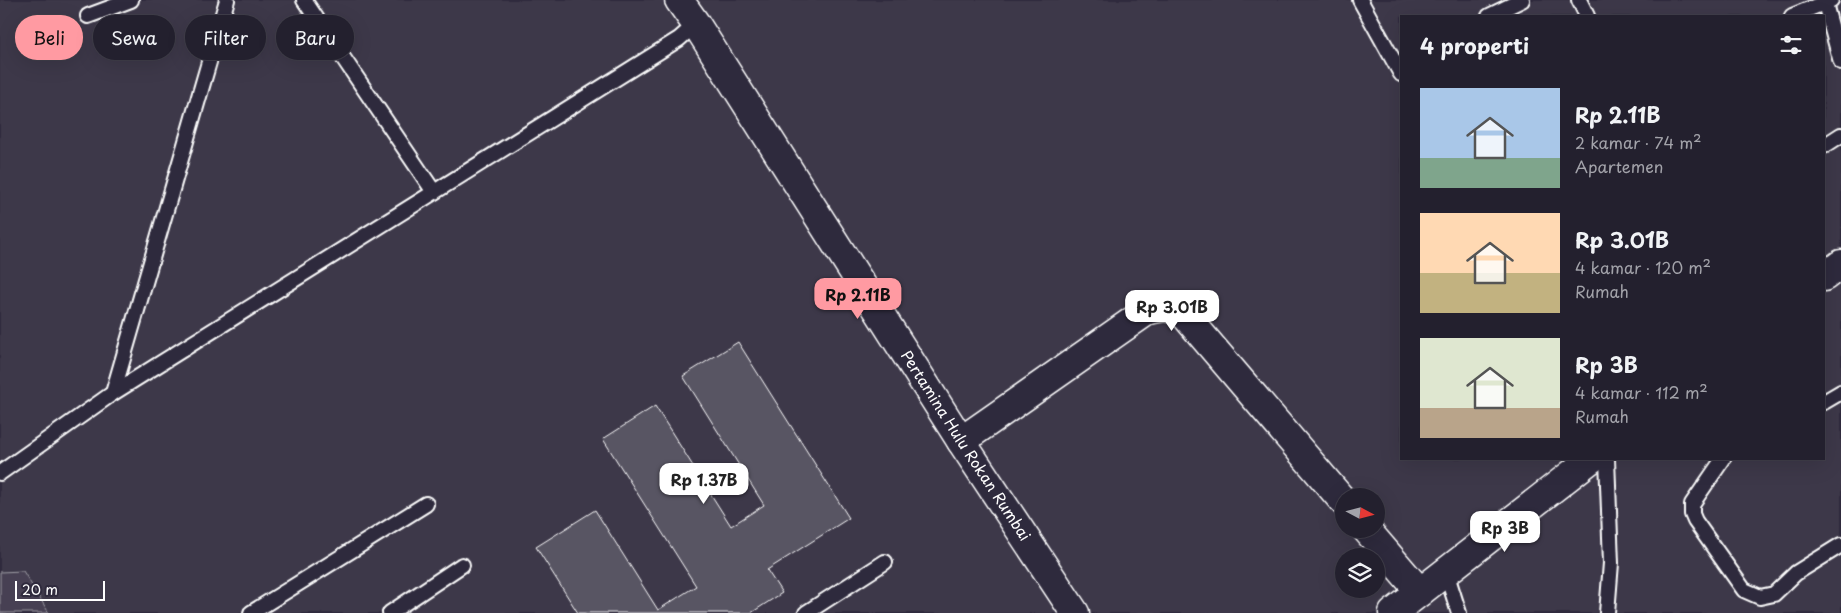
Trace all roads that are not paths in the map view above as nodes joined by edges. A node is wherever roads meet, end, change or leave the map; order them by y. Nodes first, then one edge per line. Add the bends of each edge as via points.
1 (131, 0) edge
2 (227, 0) edge
3 (304, 0) edge
4 (679, 0) edge
5 (1360, 0) edge
6 (1522, 0) edge
7 (1579, 0) edge
8 (1827, 1) edge
9 (1491, 15) edge
10 (1586, 15) edge
11 (1794, 15) edge
12 (88, 16) dead end
13 (696, 24) junction
14 (1841, 62) edge
15 (1399, 66) edge
16 (1841, 135) edge
17 (1825, 145) edge
18 (434, 192) junction
19 (1841, 264) edge
20 (1825, 276) edge
21 (1841, 392) edge
22 (113, 393) junction
23 (1825, 401) edge
24 (961, 441) junction
25 (1590, 460) edge
26 (1606, 460) edge
27 (1722, 460) edge
28 (0, 473) edge
29 (1335, 491) edge
30 (426, 504) dead end
31 (1374, 538) edge
32 (1841, 545) edge
33 (885, 562) dead end
34 (462, 565) dead end
35 (1446, 572) junction
36 (1420, 592) junction
37 (251, 613) edge
38 (390, 613) edge
39 (806, 613) edge
40 (1076, 613) edge
41 (1393, 613) edge
42 (1459, 613) edge
43 (1607, 613) edge

1 - 12 lane
2 - 22 lane
3 - 18 lane
4 - 13 street, Pertamina Hulu Rokan Rumbai
5 - 15 lane
6 - 9 lane
7 - 10 lane
8 - 11 lane
8 - 14 lane
13 - 18 lane via 679,39
13 - 24 street, Pertamina Hulu Rokan Rumbai
16 - 17 lane
18 - 22 lane
19 - 20 street
21 - 23 lane
22 - 28 lane
24 - 29 street via 1147,311 1169,306 1183,313
24 - 40 street, Pertamina Hulu Rokan Rumbai
25 - 35 street
26 - 43 lane via 1611,563
27 - 32 lane via 1692,504 1692,514 1744,590 1760,597 1774,594 1796,573
30 - 37 lane
31 - 36 street
33 - 39 lane
34 - 38 lane
35 - 36 street
35 - 42 lane
36 - 41 street

